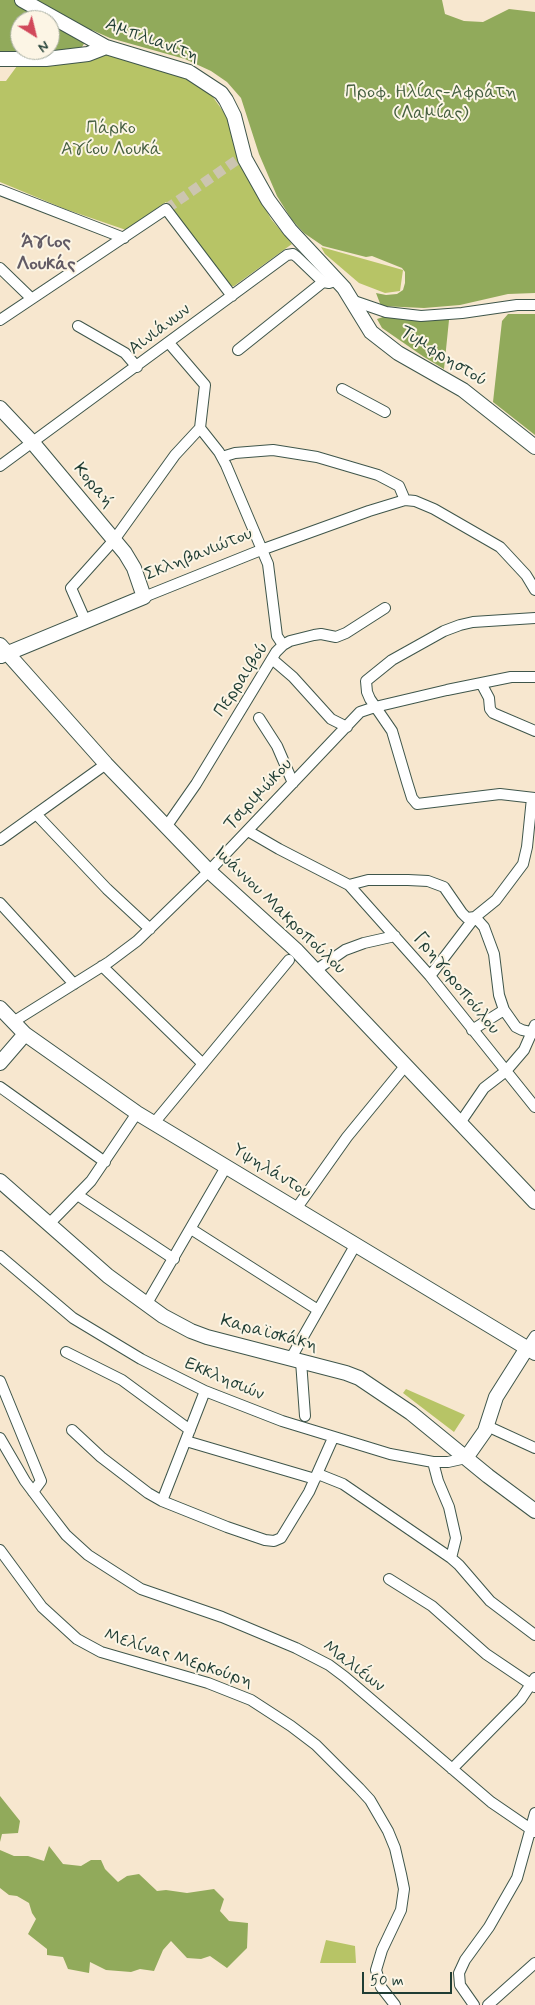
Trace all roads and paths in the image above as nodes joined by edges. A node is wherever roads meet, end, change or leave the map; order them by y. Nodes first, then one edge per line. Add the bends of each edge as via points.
1 (22, 0) edge
2 (106, 46) junction
3 (0, 58) edge
4 (0, 190) edge
5 (124, 238) junction
6 (0, 268) edge
7 (323, 282) junction
8 (341, 284) junction
9 (232, 296) junction
10 (31, 298) junction
11 (354, 301) junction
12 (535, 305) edge
13 (0, 320) edge
14 (78, 326) dead end
15 (169, 343) junction
16 (238, 350) dead end
17 (137, 367) junction
18 (342, 389) dead end
19 (0, 408) edge
20 (385, 412) dead end
21 (200, 428) junction
22 (32, 443) junction
23 (535, 447) edge
24 (222, 457) junction
25 (0, 466) edge
26 (410, 500) junction
27 (114, 540) junction
28 (261, 550) junction
29 (521, 570) junction
30 (535, 570) edge
31 (535, 590) edge
32 (144, 597) junction
33 (385, 608) dead end
34 (535, 618) edge
35 (86, 622) junction
36 (283, 645) junction
37 (3, 652) edge
38 (272, 659) junction
39 (535, 677) edge
40 (481, 683) junction
41 (375, 707) junction
42 (259, 718) dead end
43 (346, 727) junction
44 (535, 731) edge
45 (106, 764) junction
46 (293, 783) junction
47 (534, 798) edge
48 (36, 814) junction
49 (166, 827) junction
50 (248, 831) junction
51 (0, 840) edge
52 (209, 872) junction
53 (349, 885) junction
54 (0, 904) edge
55 (475, 917) junction
56 (150, 928) junction
57 (395, 936) junction
58 (290, 960) dead end
59 (102, 966) junction
60 (316, 970) junction
61 (430, 976) junction
62 (74, 984) junction
63 (0, 1008) edge
64 (504, 1010) junction
65 (13, 1022) junction
66 (472, 1030) junction
67 (534, 1030) edge
68 (25, 1034) junction
69 (0, 1063) edge
70 (203, 1064) junction
71 (406, 1065) junction
72 (506, 1071) junction
73 (0, 1087) edge
74 (535, 1106) edge
75 (137, 1113) junction
76 (460, 1123) junction
77 (154, 1124) junction
78 (105, 1162) junction
79 (226, 1167) junction
80 (0, 1181) edge
81 (79, 1196) junction
82 (535, 1202) edge
83 (296, 1209) junction
84 (48, 1225) junction
85 (191, 1228) junction
86 (356, 1244) junction
87 (0, 1256) edge
88 (174, 1259) junction
89 (146, 1305) junction
90 (318, 1310) junction
91 (535, 1336) edge
92 (531, 1350) edge
93 (66, 1352) dead end
94 (296, 1360) junction
95 (0, 1381) edge
96 (205, 1391) junction
97 (306, 1416) dead end
98 (487, 1426) junction
99 (72, 1430) dead end
100 (188, 1436) junction
101 (0, 1438) edge
102 (333, 1438) junction
103 (535, 1448) edge
104 (466, 1458) junction
105 (434, 1462) junction
106 (317, 1476) junction
107 (33, 1492) junction
108 (162, 1501) junction
109 (535, 1511) edge
110 (0, 1550) edge
111 (451, 1558) junction
112 (389, 1579) dead end
113 (535, 1635) edge
114 (534, 1683) edge
115 (452, 1769) junction
116 (535, 1813) edge
117 (533, 1830) edge
118 (535, 1963) edge
119 (395, 2005) edge
120 (474, 2005) edge
121 (488, 2005) edge

1 - 2 street, Αμπλιανίτη
2 - 3 street via 88,54 46,59
2 - 8 street, Αμπλιανίτη via 189,72 221,93 234,116 245,159 268,200 290,230
4 - 5 street
5 - 9 street via 166,209
5 - 10 street
6 - 10 street
7 - 8 street
7 - 9 street, Αινιάνων via 298,257 290,254
7 - 16 street
8 - 11 street, Τυμφρηστού
9 - 15 street, Αινιάνων
10 - 13 street
11 - 12 street via 386,312 421,316
11 - 23 street, Τυμφρηστού via 371,332 390,347 463,390
14 - 17 street via 125,353
15 - 17 street, Αινιάνων
15 - 21 street via 204,385
17 - 22 street, Αινιάνων
18 - 20 street
19 - 22 street, Κοραή
21 - 24 street
21 - 27 street via 175,455
22 - 25 street, Αινιάνων
22 - 27 street, Κοραή
24 - 26 street via 273,450 317,457 378,474 399,486
24 - 28 street
26 - 28 street, Σκληβανιώτου via 369,511
26 - 29 street via 445,514 500,547
27 - 32 street, Κοραή via 134,568
27 - 35 street via 71,588
28 - 32 street, Σκληβανιώτου
28 - 36 street via 270,571 277,636
29 - 30 street
29 - 31 street
32 - 35 street, Σκληβανιώτου
33 - 36 street, Περραιβού via 336,637 320,634
34 - 41 street via 473,622 444,631 392,660 366,680 367,692
35 - 37 street, Σκληβανιώτου
36 - 38 street, Περραιβού
37 - 45 street, Ιωάννου Μακροπούλου
38 - 43 street via 331,719
38 - 49 street, Περραιβού
39 - 40 street, Τσιριμώκου via 511,677
40 - 41 street, Τσιριμώκου
40 - 44 street via 493,713
41 - 43 street, Τσιριμώκου via 360,712
41 - 47 street via 392,731 412,798 417,804 500,794
42 - 46 street via 277,746
43 - 46 street, Τσιριμώκου
45 - 48 street
45 - 49 street, Ιωάννου Μακροπούλου
46 - 50 street, Τσιριμώκου
47 - 55 street via 523,864 496,900
48 - 51 street
48 - 56 street via 107,890
49 - 52 street, Ιωάννου Μακροπούλου
50 - 52 street, Τσιριμώκου
50 - 53 street
52 - 56 street, Τσιριμώκου
52 - 60 street, Ιωάννου Μακροπούλου
53 - 55 street via 368,880 428,881 444,887 467,918
53 - 57 street, Γρηγοροπούλου
54 - 62 street
55 - 61 street
55 - 64 street via 490,941
56 - 59 street, Τσιριμώκου
57 - 60 street via 345,950
57 - 61 street, Γρηγοροπούλου
58 - 70 street
59 - 62 street, Τσιριμώκου
59 - 70 street
60 - 71 street, Ιωάννου Μακροπούλου
61 - 66 street, Γρηγοροπούλου
62 - 65 street, Τσιριμώκου
63 - 65 street, Υψηλάντου
64 - 66 street
64 - 67 street via 516,1027
65 - 68 street, Υψηλάντου
66 - 72 street, Γρηγοροπούλου
67 - 72 street via 524,1050
68 - 69 street
68 - 75 street, Υψηλάντου
70 - 77 street
71 - 76 street, Ιωάννου Μακροπούλου
71 - 83 street via 347,1137
72 - 74 street, Γρηγοροπούλου
72 - 76 street via 484,1088
73 - 78 street
75 - 77 street, Υψηλάντου
75 - 78 street
76 - 82 street, Ιωάννου Μακροπούλου
77 - 79 street, Υψηλάντου
78 - 81 street
79 - 83 street, Υψηλάντου
79 - 85 street
80 - 84 street, Καραϊσκάκη
81 - 84 street
81 - 88 street
83 - 86 street, Υψηλάντου
84 - 89 street, Καραϊσκάκη
85 - 88 street
85 - 90 street
86 - 90 street
86 - 92 street, Υψηλάντου
87 - 96 street, Εκκλησιών via 73,1318 149,1363
88 - 89 street
89 - 94 street, Καραϊσκάκη via 191,1331
90 - 94 street
91 - 92 street
92 - 98 street via 496,1397
93 - 100 street via 122,1380
94 - 97 street
94 - 104 street, Καραϊσκάκη via 359,1378 411,1413
95 - 107 street via 42,1481
96 - 100 street
96 - 102 street, Εκκλησιών
98 - 103 street
98 - 104 street
99 - 108 street via 108,1462
100 - 106 street
100 - 108 street
101 - 107 street, Μαλιέων
102 - 105 street, Εκκλησιών
102 - 106 street
104 - 105 street, Εκκλησιών
104 - 109 street, Καραϊσκάκη
105 - 111 street via 456,1538
106 - 108 street via 281,1538 274,1541 227,1528
106 - 111 street via 343,1484
107 - 115 street, Μαλιέων via 66,1535 98,1562 152,1594 222,1617 320,1659
110 - 119 street, Μελίνας Μερκούρη via 42,1607 77,1639 101,1652 208,1683 251,1700 316,1745 364,1794 393,1841 404,1889 399,1917 384,1945 376,1970 381,1988
111 - 113 street via 490,1601
112 - 114 street via 432,1606 486,1654
114 - 115 street
115 - 117 street, Μαλιέων via 491,1802
116 - 117 street
117 - 120 street via 517,1878 489,1927 461,1966 460,1985
118 - 121 street

